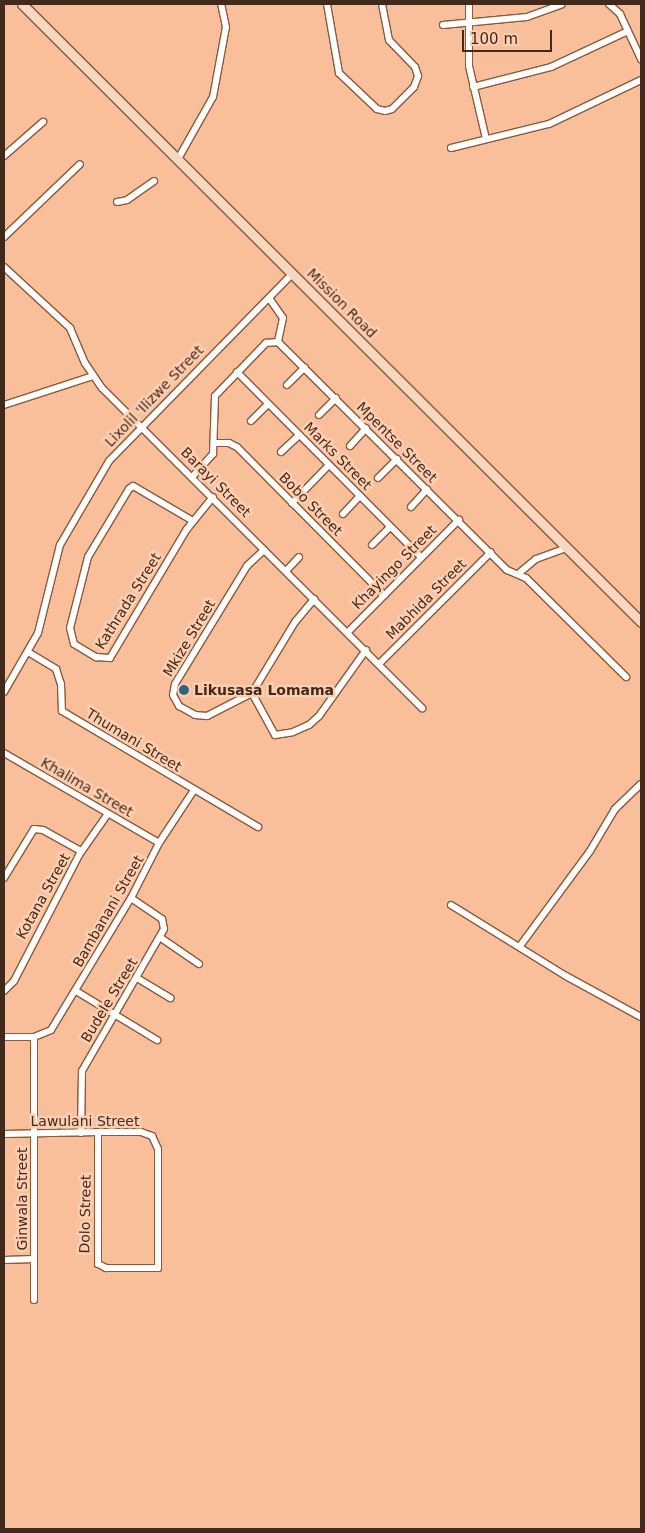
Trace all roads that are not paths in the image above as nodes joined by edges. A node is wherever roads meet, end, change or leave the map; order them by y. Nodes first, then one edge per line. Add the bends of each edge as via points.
1 (22, 4) edge
2 (221, 4) edge
3 (327, 4) edge
4 (382, 4) edge
5 (469, 4) edge
6 (542, 4) edge
7 (562, 4) edge
8 (609, 4) edge
9 (546, 11) junction
10 (468, 24) junction
11 (443, 25) dead end
12 (628, 31) junction
13 (641, 59) edge
14 (641, 80) edge
15 (473, 87) junction
16 (43, 122) dead end
17 (486, 139) junction
18 (451, 148) dead end
19 (4, 156) edge
20 (178, 159) junction
21 (80, 164) dead end
22 (154, 181) dead end
23 (117, 202) dead end
24 (4, 238) edge
25 (4, 267) edge
26 (293, 273) junction
27 (269, 298) junction
28 (278, 342) junction
29 (305, 367) junction
30 (237, 372) junction
31 (93, 376) junction
32 (287, 385) dead end
33 (336, 398) junction
34 (268, 404) junction
35 (4, 405) edge
36 (319, 415) dead end
37 (251, 421) dead end
38 (141, 426) junction
39 (366, 428) junction
40 (299, 435) junction
41 (215, 443) junction
42 (350, 446) dead end
43 (281, 452) dead end
44 (397, 459) junction
45 (329, 465) junction
46 (193, 476) junction
47 (378, 478) dead end
48 (427, 489) junction
49 (360, 496) junction
50 (213, 497) junction
51 (292, 503) junction
52 (411, 506) dead end
53 (343, 514) dead end
54 (193, 520) junction
55 (459, 520) junction
56 (390, 527) junction
57 (372, 545) dead end
58 (567, 548) junction
59 (264, 550) junction
60 (491, 552) junction
61 (299, 558) dead end
62 (421, 558) junction
63 (286, 571) junction
64 (518, 574) junction
65 (384, 595) junction
66 (314, 599) junction
67 (641, 622) edge
68 (348, 632) junction
69 (366, 650) junction
70 (28, 652) junction
71 (379, 664) junction
72 (626, 677) dead end
73 (4, 692) edge
74 (252, 693) junction
75 (422, 708) dead end
76 (4, 753) edge
77 (641, 784) edge
78 (194, 790) junction
79 (107, 815) junction
80 (258, 827) dead end
81 (159, 842) junction
82 (81, 852) junction
83 (4, 878) edge
84 (131, 898) junction
85 (451, 905) dead end
86 (161, 938) junction
87 (520, 946) junction
88 (200, 964) dead end
89 (137, 978) junction
90 (4, 991) edge
91 (76, 991) junction
92 (170, 998) dead end
93 (116, 1014) junction
94 (640, 1016) edge
95 (4, 1037) edge
96 (34, 1037) junction
97 (157, 1040) dead end
98 (98, 1132) junction
99 (81, 1133) junction
100 (4, 1134) edge
101 (34, 1134) junction
102 (34, 1259) junction
103 (4, 1260) edge
104 (158, 1268) joint
105 (34, 1300) dead end

1 - 20 street, Mission Road
2 - 20 street via 226,27 213,97
3 - 4 street via 339,73 377,109 385,111 392,109 414,87 418,76 415,67 389,40
5 - 10 street
6 - 9 street
7 - 9 street
8 - 12 street via 620,14
9 - 10 street via 528,17
10 - 11 street
10 - 15 street
12 - 13 street
12 - 15 street via 551,67
14 - 17 street via 556,121
15 - 17 street
16 - 19 street
17 - 18 street
20 - 26 street, Mission Road
21 - 24 street
22 - 23 street via 127,200
25 - 31 street, Barayi Street via 70,328
26 - 27 street, Lixolil 'Ilizwe Street
26 - 58 street, Mission Road
27 - 28 street via 284,318
27 - 38 street, Lixolil 'Ilizwe Street
28 - 29 street, Mpentse Street
28 - 30 street via 266,342
29 - 32 street
29 - 33 street, Mpentse Street
30 - 34 street, Marks Street
30 - 41 street via 215,396
31 - 35 street
31 - 38 street, Barayi Street
33 - 36 street
33 - 39 street, Mpentse Street
34 - 37 street
34 - 40 street, Marks Street
38 - 46 street, Barayi Street
38 - 70 street, Lixolil 'Ilizwe Street via 109,461 60,545 40,626
39 - 42 street
39 - 44 street, Mpentse Street
40 - 43 street
40 - 45 street, Marks Street
41 - 46 street via 210,461
41 - 51 street, Bobo Street via 229,443 237,447
44 - 47 street
44 - 48 street, Mpentse Street
45 - 49 street, Marks Street
45 - 51 street
46 - 50 street, Barayi Street
48 - 52 street
48 - 55 street, Mpentse Street
49 - 53 street
49 - 56 street, Marks Street
50 - 54 street, Kathrada Street
50 - 59 street, Barayi Street
51 - 65 street, Bobo Street
54 - 54 street, Kathrada Street via 110,658 96,657 74,644 70,628 88,557 129,489 133,486
55 - 60 street, Mpentse Street
55 - 62 street, Khayingo Street
56 - 57 street
56 - 62 street, Marks Street
58 - 64 street via 536,559
58 - 67 street, Mission Road
59 - 63 street, Barayi Street
59 - 74 street, Mkize Street via 250,562 233,587 175,684 173,695 179,706 202,716
60 - 64 street, Mpentse Street via 507,570
60 - 71 street, Mabhida Street
61 - 63 street
62 - 65 street, Khayingo Street
63 - 66 street, Barayi Street
64 - 72 street, Mpentse Street
65 - 68 street, Khayingo Street
66 - 68 street, Barayi Street
66 - 74 street via 295,622
68 - 69 street, Barayi Street
69 - 71 street, Barayi Street
69 - 74 street via 319,716 293,732 275,735
70 - 73 street, Lixolil 'Ilizwe Street
70 - 78 street, Thumani Street via 56,669 61,684 62,711
71 - 75 street, Barayi Street
76 - 79 street, Khalima Street
77 - 87 street via 616,810
78 - 80 street, Thumani Street
78 - 81 street, Bambanani Street
79 - 81 street, Khalima Street
79 - 82 street, Kotana Street
81 - 84 street, Bambanani Street
82 - 83 street via 43,830 34,829
82 - 90 street, Kotana Street via 14,981
84 - 86 street via 162,919
84 - 91 street, Bambanani Street
85 - 87 street
86 - 88 street
86 - 89 street, Budele Street
87 - 94 street
89 - 92 street
89 - 93 street, Budele Street
91 - 93 street
91 - 96 street, Bambanani Street via 51,1030
93 - 97 street
93 - 99 street, Budele Street via 81,1075
95 - 96 street
96 - 101 street, Ginwala Street
98 - 99 street, Lawulani Street
98 - 104 street, Lawulani Street via 146,1133 157,1144
98 - 104 street, Dolo Street via 98,1264 106,1268
99 - 101 street, Lawulani Street
100 - 101 street, Lawulani Street
101 - 102 street, Ginwala Street
102 - 103 street
102 - 105 street, Ginwala Street

